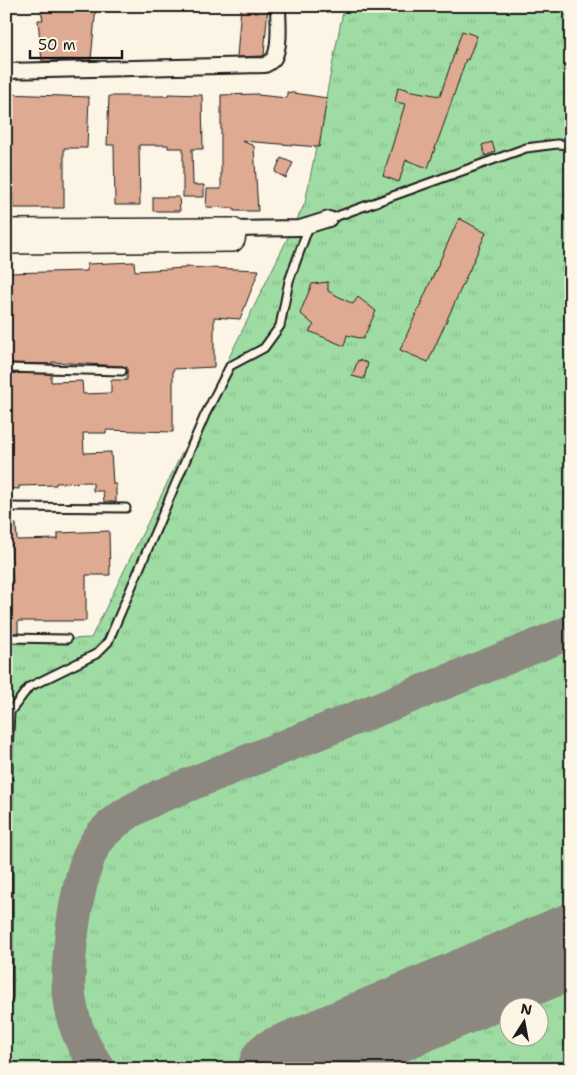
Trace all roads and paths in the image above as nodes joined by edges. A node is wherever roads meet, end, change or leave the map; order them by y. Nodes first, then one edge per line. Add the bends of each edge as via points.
1 (278, 6) edge
2 (6, 71) edge
3 (571, 145) edge
4 (329, 219) joint
5 (309, 225) junction
6 (6, 229) edge
7 (236, 229) junction
8 (6, 244) edge
9 (6, 368) edge
10 (122, 371) dead end
11 (6, 507) edge
12 (126, 508) dead end
13 (6, 638) edge
14 (67, 638) dead end
15 (6, 1004) edge

1 - 2 street via 276,53 265,65
3 - 4 lane via 526,148
4 - 5 street
5 - 7 street via 300,228
5 - 15 lane via 289,281 280,326 264,348 230,366 205,415 108,642 96,654 29,687 10,712
6 - 7 main road
7 - 8 main road via 233,242
9 - 10 lane
11 - 12 lane
13 - 14 lane

